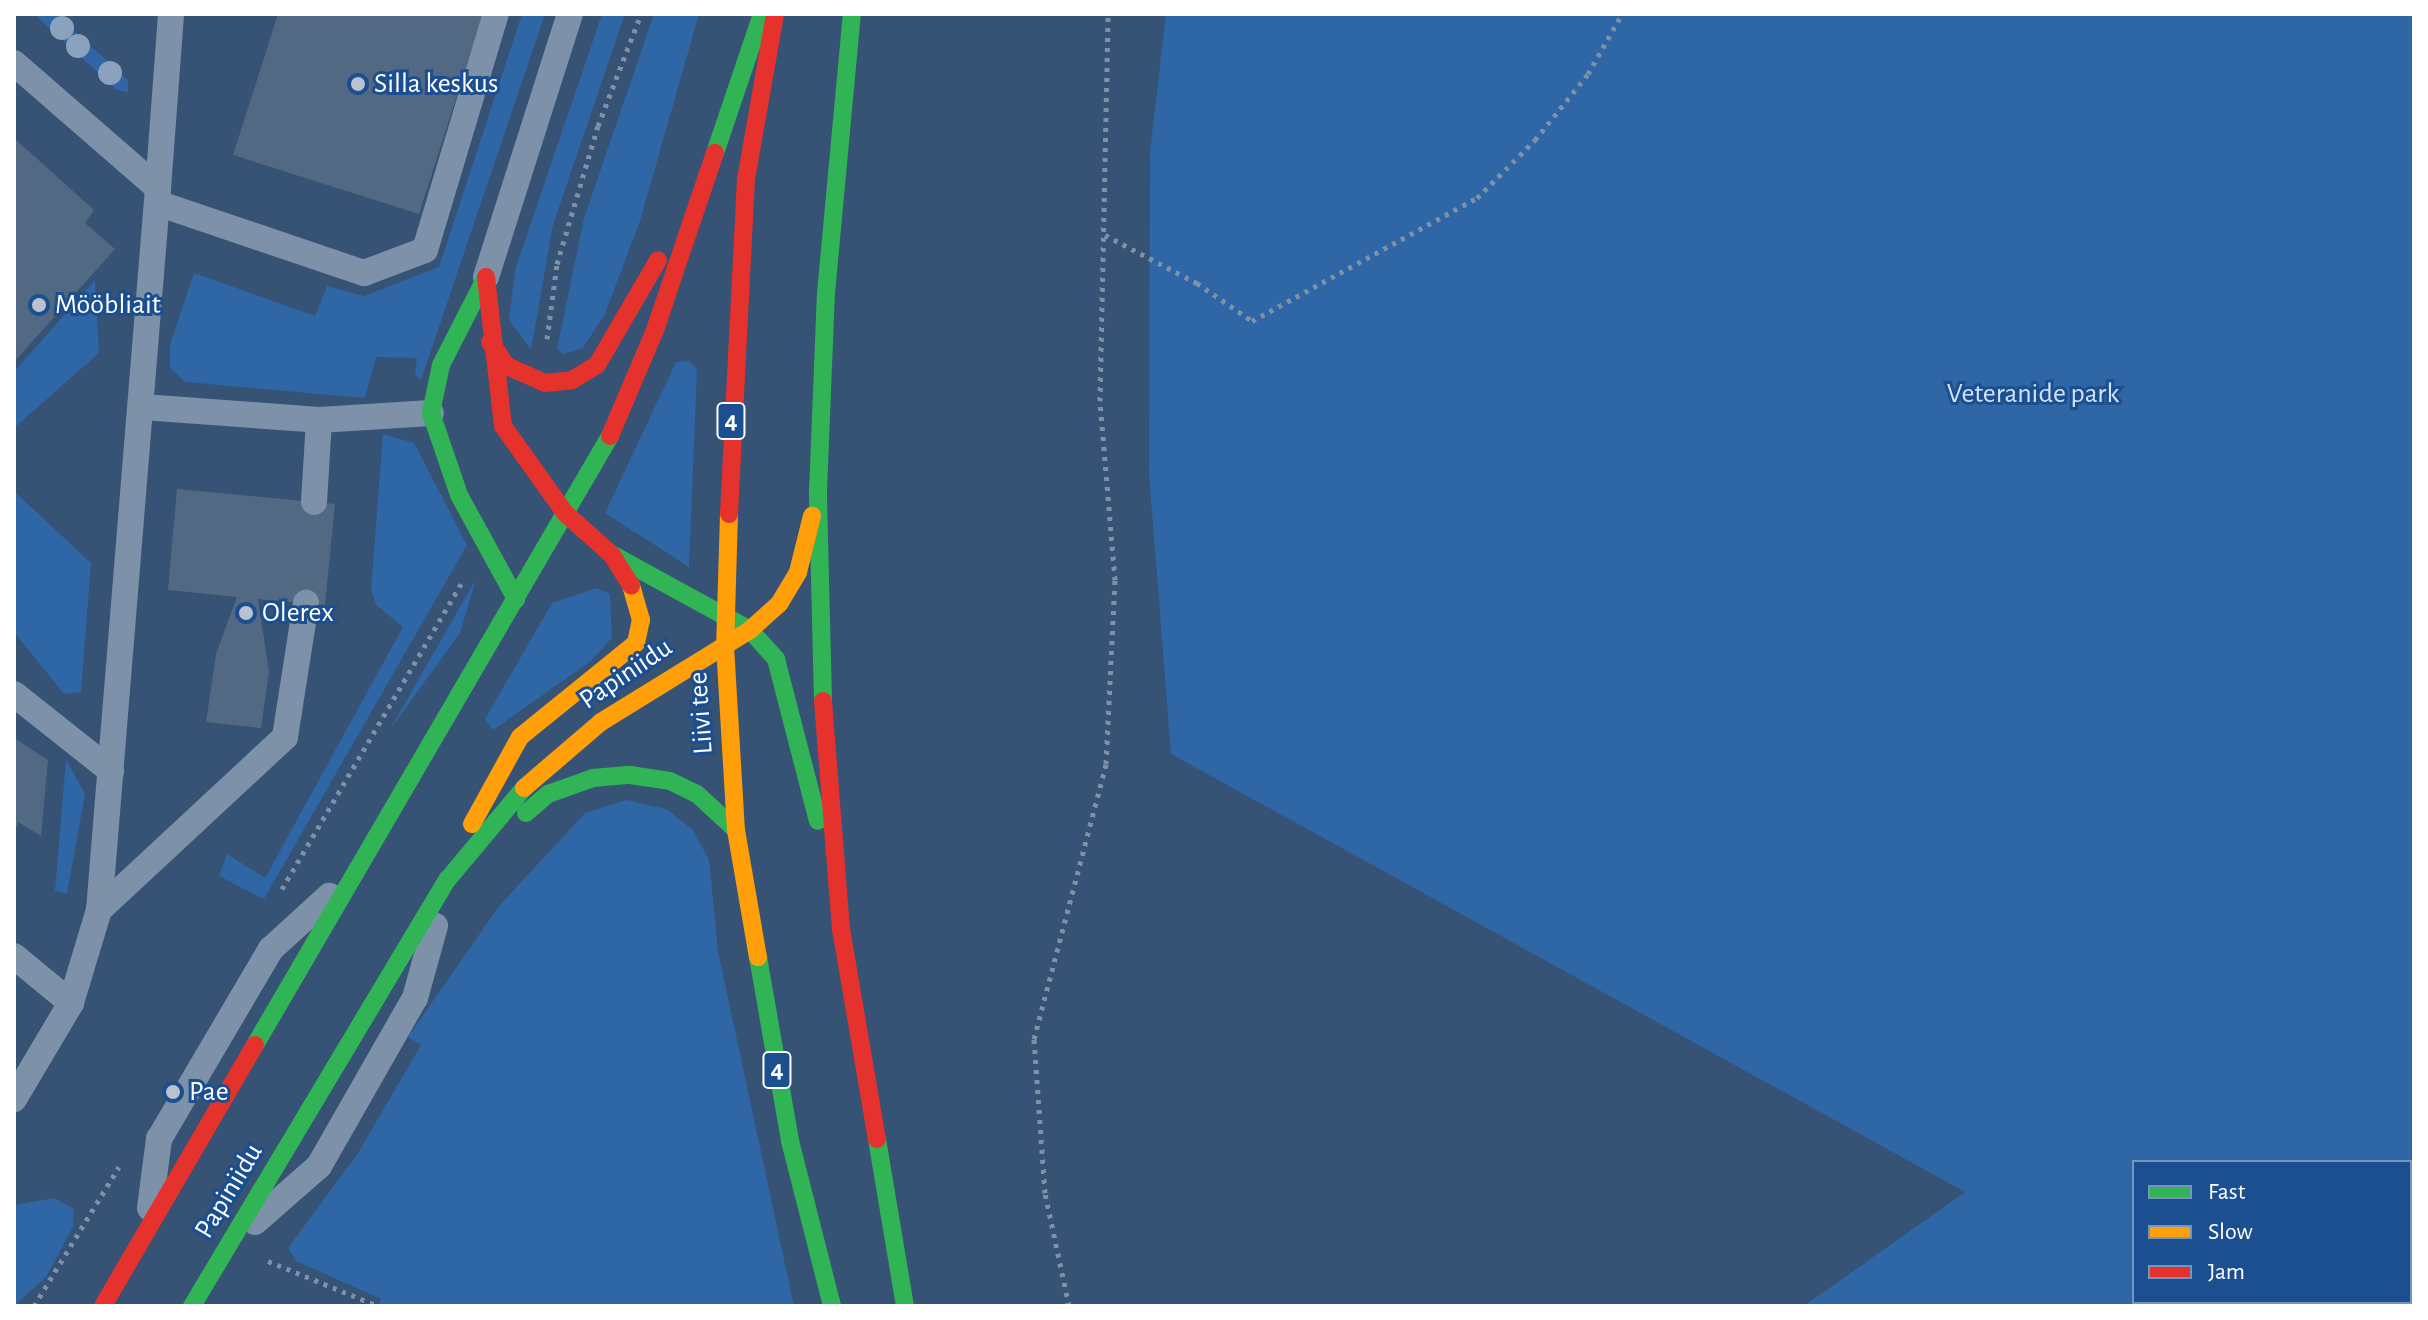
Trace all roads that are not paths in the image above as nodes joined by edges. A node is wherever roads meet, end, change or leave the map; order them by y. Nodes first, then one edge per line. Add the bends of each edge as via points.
1 (171, 14) edge
2 (496, 14) edge
3 (570, 14) edge
4 (762, 14) edge
5 (775, 14) edge
6 (852, 14) edge
7 (14, 63) edge
8 (704, 182) junction
9 (158, 196) junction
10 (486, 277) junction
11 (490, 342) junction
12 (143, 407) junction
13 (431, 413) junction
14 (319, 420) junction
15 (818, 491) junction
16 (314, 502) dead end
17 (565, 513) junction
18 (612, 555) junction
19 (516, 599) junction
20 (306, 603) dead end
21 (726, 615) junction
22 (750, 630) junction
23 (725, 646) junction
24 (14, 694) edge
25 (111, 771) junction
26 (736, 830) junction
27 (358, 869) junction
28 (448, 879) junction
29 (99, 910) junction
30 (841, 929) junction
31 (14, 956) edge
32 (71, 1003) junction
33 (14, 1099) edge
34 (147, 1230) junction
35 (229, 1245) junction
36 (103, 1306) edge
37 (192, 1306) edge
38 (832, 1306) edge
39 (905, 1306) edge

1 - 9 lane
2 - 9 lane via 425,250 364,273
3 - 10 lane
4 - 8 main road, Papiniidu
5 - 21 main road, Liivi tee / 4 via 746,179 735,314
6 - 15 main road, Papiniidu via 826,293
7 - 9 lane
8 - 11 main road via 597,365 572,380 545,383 507,366
8 - 17 main road, Papiniidu via 650,343 611,434
9 - 12 lane
10 - 11 main road
10 - 13 main road via 441,365
11 - 17 main road via 503,426
12 - 14 lane
12 - 25 lane
13 - 14 lane
13 - 19 main road via 459,495
14 - 16 lane
15 - 22 main road, Papiniidu via 798,572 779,604
15 - 30 main road via 823,711
17 - 18 main road
17 - 19 main road, Papiniidu
18 - 21 main road
18 - 28 main road via 638,597 636,643 520,737 497,771
19 - 27 main road, Papiniidu
20 - 29 lane via 285,737
21 - 22 main road
21 - 23 main road, Liivi tee / 4
22 - 23 main road, Papiniidu
22 - 30 main road via 776,659 794,712
23 - 26 main road, Liivi tee / 4
23 - 28 main road, Papiniidu via 601,722 515,795
24 - 25 lane
25 - 29 lane
26 - 28 main road via 697,794 670,781 593,778 548,794
26 - 38 main road, Liivi tee / 4 via 790,1141
27 - 34 main road, Papiniidu
27 - 34 lane via 271,949 210,1050 159,1139
28 - 35 main road, Papiniidu
28 - 35 lane via 415,998 319,1166
29 - 32 lane
30 - 39 main road
31 - 32 lane
32 - 33 lane
34 - 36 main road, Papiniidu
35 - 37 main road, Papiniidu

